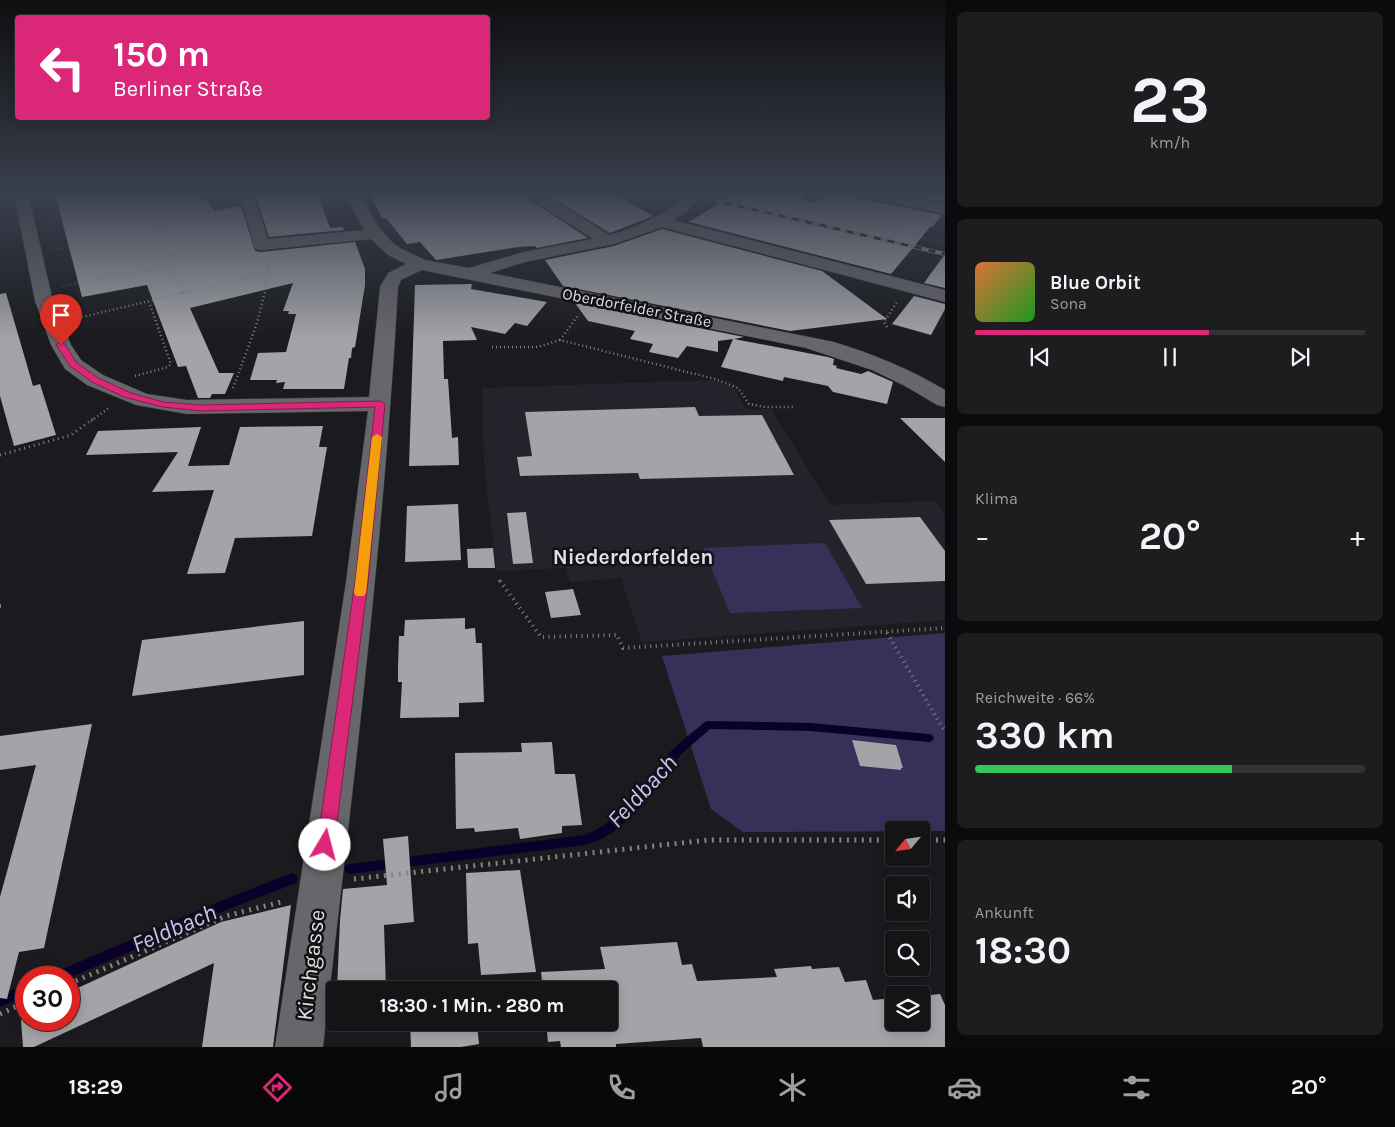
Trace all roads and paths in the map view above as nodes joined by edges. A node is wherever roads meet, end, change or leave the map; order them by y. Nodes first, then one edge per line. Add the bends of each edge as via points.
1 (30, 242) edge
2 (104, 242) edge
3 (161, 242) edge
4 (249, 242) edge
5 (261, 242) edge
6 (382, 242) edge
7 (603, 242) edge
8 (738, 242) edge
9 (32, 254) junction
10 (160, 257) junction
11 (420, 264) junction
12 (167, 267) junction
13 (268, 273) junction
14 (468, 274) junction
15 (907, 287) junction
16 (41, 289) junction
17 (187, 292) junction
18 (945, 296) edge
19 (590, 298) junction
20 (149, 302) junction
21 (53, 324) junction
22 (887, 327) dead end
23 (560, 340) junction
24 (492, 347) dead end
25 (121, 392) junction
26 (945, 400) edge
27 (380, 404) junction
28 (226, 407) junction
29 (795, 407) dead end
30 (0, 455) edge
31 (499, 580) dead end
32 (945, 628) edge
33 (887, 633) junction
34 (945, 732) edge
35 (885, 840) edge
36 (930, 840) edge
37 (945, 840) edge
38 (320, 883) junction
39 (80, 979) edge
40 (15, 1007) edge
41 (0, 1014) edge
42 (300, 1047) edge

1 - 9 street
2 - 9 path
3 - 10 path
4 - 10 path
5 - 13 path via 267,254
6 - 11 street, Oberdorfelder Straße
7 - 14 street via 521,257
8 - 15 street
9 - 16 street
10 - 12 path
11 - 14 street, Oberdorfelder Straße
11 - 27 street, Kirchgasse via 401,272 390,282
12 - 16 path
12 - 17 path
13 - 17 path
13 - 28 path via 258,316
14 - 19 street, Oberdorfelder Straße
15 - 18 street
15 - 22 path via 884,322
16 - 21 street
17 - 20 path
19 - 23 path
19 - 26 street, Oberdorfelder Straße via 828,347 883,368
20 - 21 path
20 - 25 path via 171,364 140,374
21 - 25 street via 66,356 73,364 95,380
23 - 24 path via 538,347
23 - 29 path via 715,379 738,388 749,404
25 - 28 street via 176,406
25 - 30 path via 71,435
27 - 28 street
27 - 38 street, Kirchgasse via 361,582
31 - 33 path via 541,637 617,635 623,648
32 - 33 path
33 - 34 path
35 - 38 path via 708,840
36 - 37 path
38 - 39 path via 282,902 226,916
38 - 42 street, Kirchgasse
40 - 41 path

